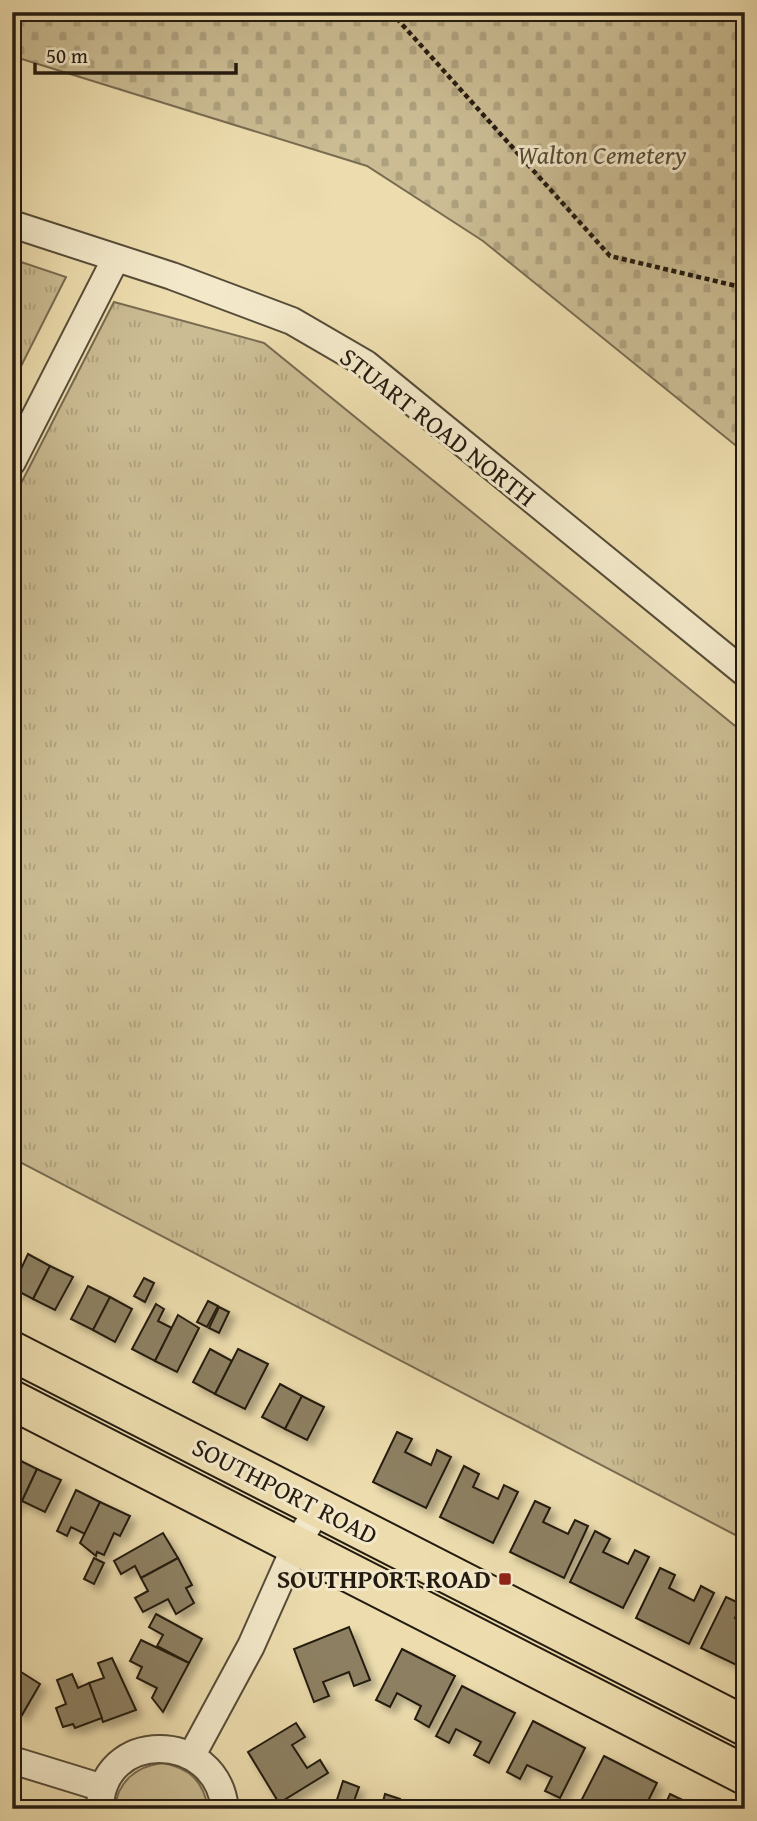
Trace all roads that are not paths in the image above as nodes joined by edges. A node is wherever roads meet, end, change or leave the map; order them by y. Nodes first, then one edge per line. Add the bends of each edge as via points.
1 (12, 224) edge
2 (115, 260) junction
3 (12, 462) edge
4 (745, 673) edge
5 (12, 1351) edge
6 (12, 1401) edge
7 (318, 1508) junction
8 (296, 1545) junction
9 (745, 1726) edge
10 (192, 1755) junction
11 (12, 1760) edge
12 (745, 1775) edge
13 (102, 1798) edge
14 (225, 1809) edge

1 - 2 street, STUART ROAD NORTH
2 - 3 street
2 - 4 street, STUART ROAD NORTH via 292,321 366,364
5 - 7 main road, SOUTHPORT ROAD
6 - 8 main road, SOUTHPORT ROAD
7 - 8 street
7 - 9 main road, SOUTHPORT ROAD
8 - 10 street via 251,1646
8 - 12 main road, SOUTHPORT ROAD
10 - 13 street via 164,1747 143,1750 114,1769
10 - 14 street via 215,1776
11 - 13 street

